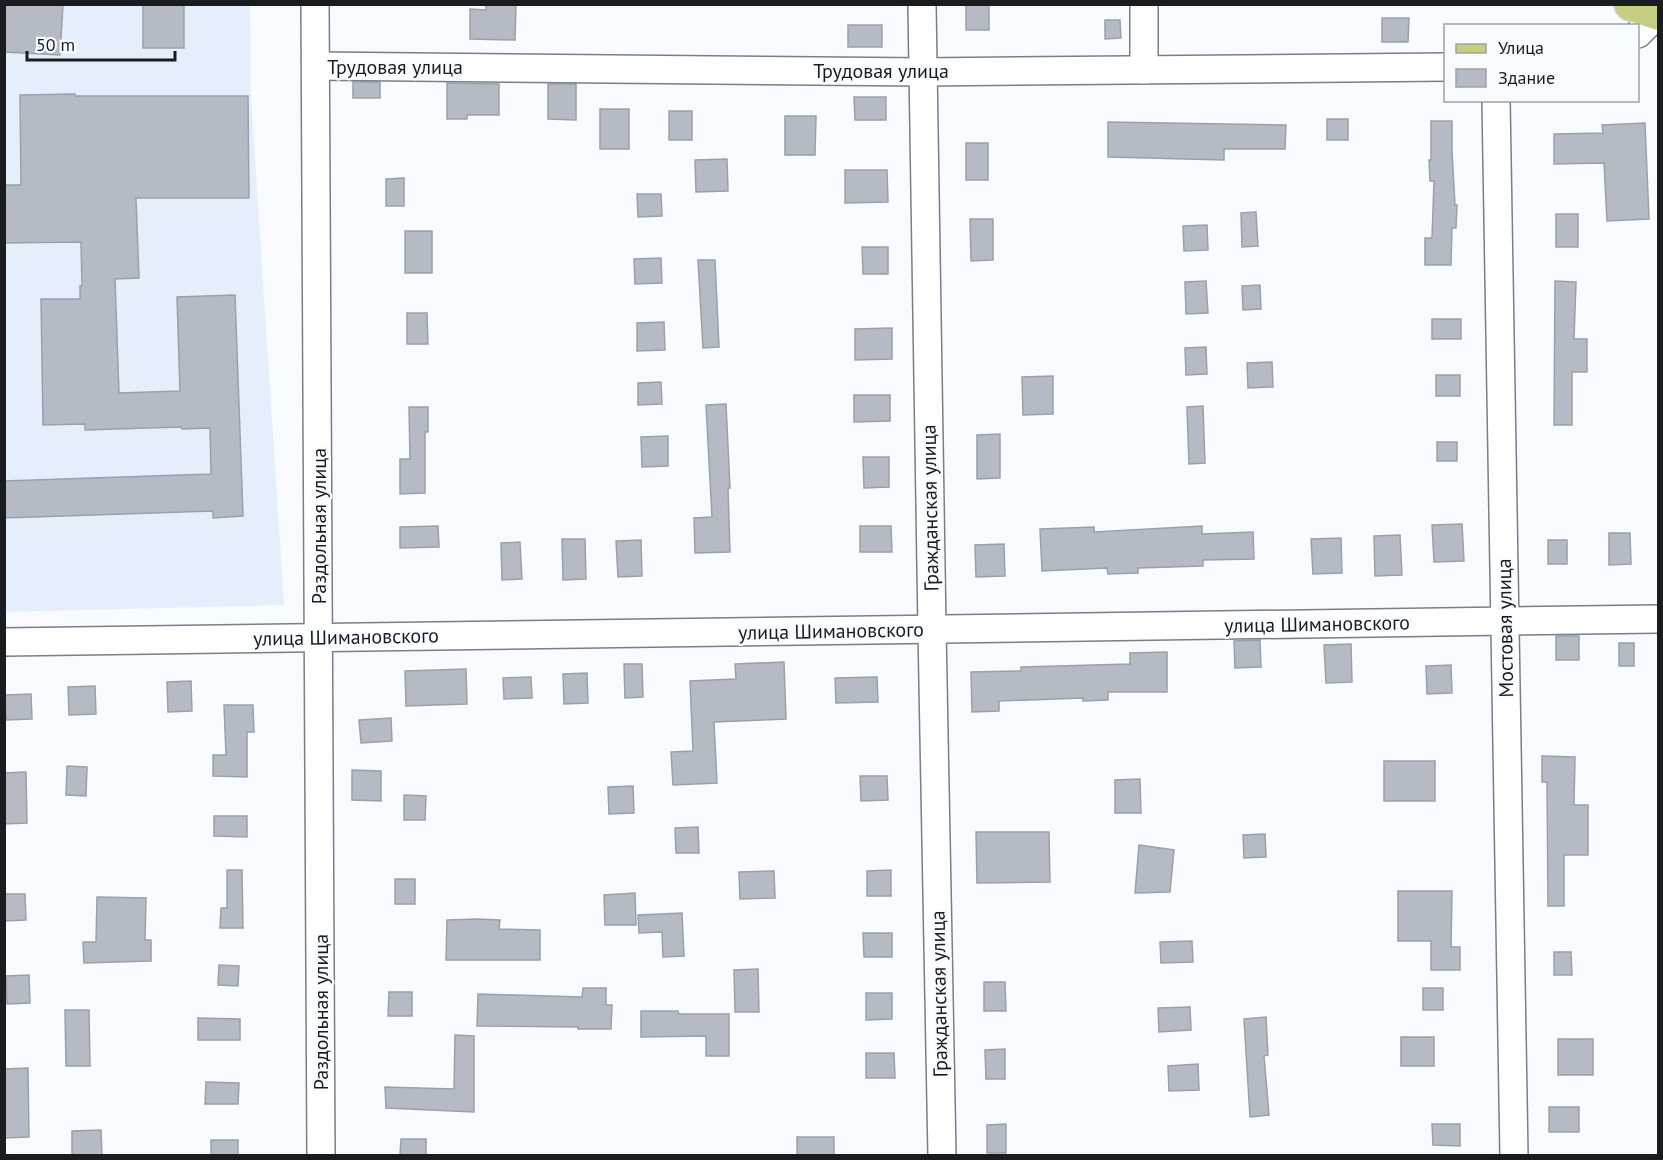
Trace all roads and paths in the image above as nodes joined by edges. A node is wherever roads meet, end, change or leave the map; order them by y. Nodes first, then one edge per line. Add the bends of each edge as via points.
1 (315, 4) edge
2 (922, 4) edge
3 (1144, 4) edge
4 (1631, 4) edge
5 (1659, 13) edge
6 (1639, 33) edge
7 (316, 66) junction
8 (1444, 67) edge
9 (1144, 70) junction
10 (923, 72) junction
11 (1496, 102) edge
12 (1659, 619) edge
13 (1505, 621) junction
14 (932, 629) junction
15 (319, 638) junction
16 (4, 642) edge
17 (321, 1155) edge
18 (942, 1155) edge
19 (1514, 1155) edge

1 - 7 street, Раздольная улица
2 - 10 street, Гражданская улица
3 - 9 street
4 - 5 main road
5 - 6 street
7 - 10 street, Трудовая улица
7 - 15 street, Раздольная улица
8 - 9 street, Трудовая улица
9 - 10 street, Трудовая улица
10 - 14 street, Гражданская улица
11 - 13 street, Мостовая улица
12 - 13 street, улица Шимановского
13 - 14 street, улица Шимановского
13 - 19 street, Мостовая улица
14 - 15 street, улица Шимановского
14 - 18 street, Гражданская улица
15 - 16 street, улица Шимановского
15 - 17 street, Раздольная улица

